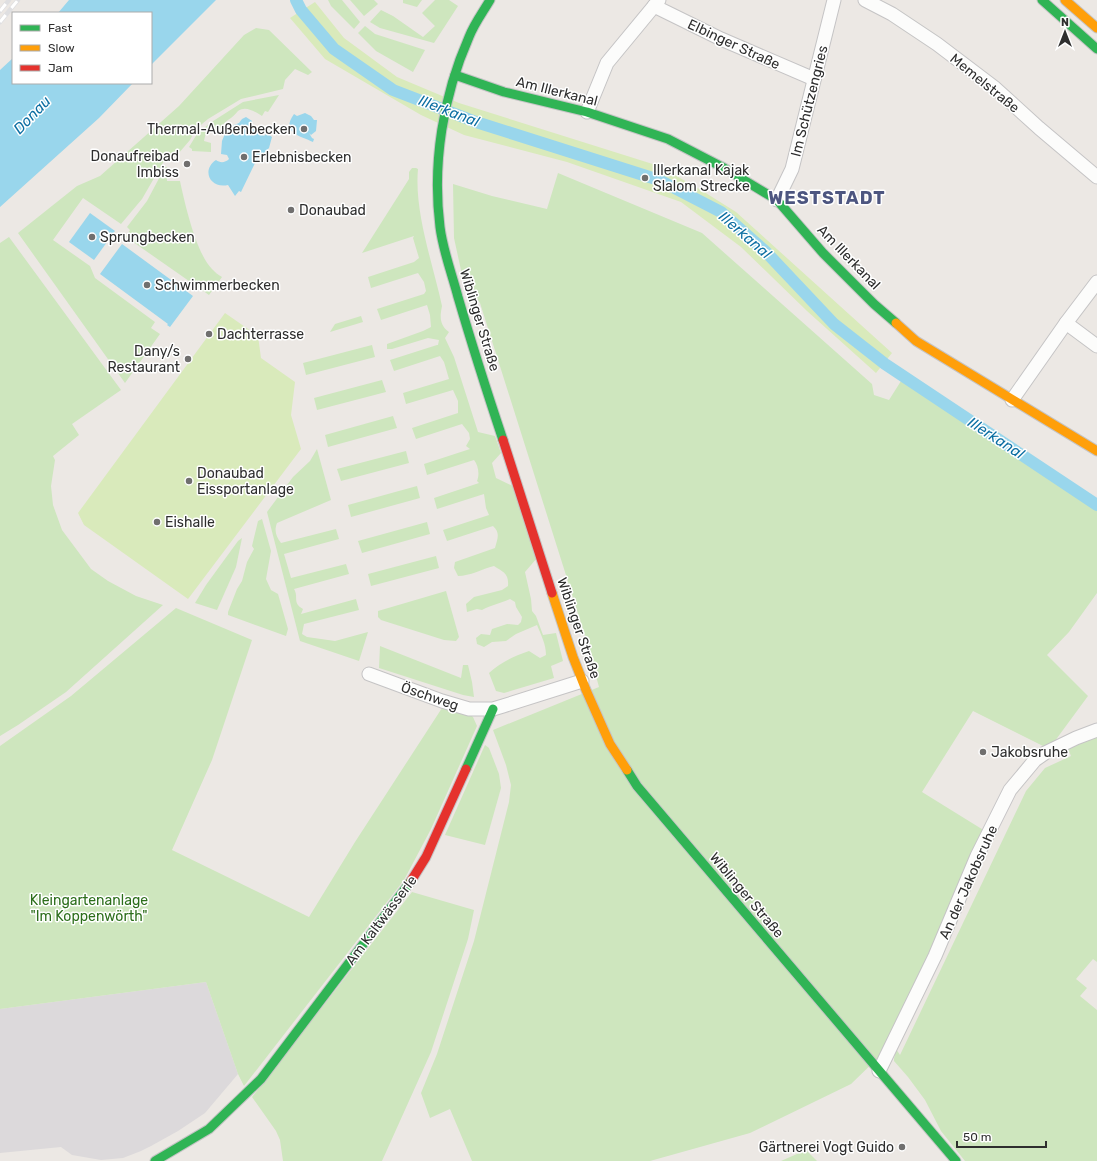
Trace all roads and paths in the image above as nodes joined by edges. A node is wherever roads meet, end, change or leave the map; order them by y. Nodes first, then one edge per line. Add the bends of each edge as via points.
1 (490, 0) edge
2 (834, 0) edge
3 (865, 0) edge
4 (1042, 0) edge
5 (1065, 0) edge
6 (657, 3) edge
7 (1097, 28) edge
8 (1097, 49) edge
9 (455, 75) junction
10 (814, 79) junction
11 (587, 112) junction
12 (1097, 177) edge
13 (777, 200) junction
14 (1097, 282) edge
15 (1066, 323) junction
16 (1097, 346) edge
17 (1012, 400) junction
18 (1097, 451) edge
19 (369, 674) dead end
20 (582, 681) junction
21 (493, 709) junction
22 (1097, 730) edge
23 (879, 1071) junction
24 (155, 1161) edge
25 (956, 1161) edge

1 - 9 main road, Wiblinger Straße via 469,36
2 - 10 street, Im Schützengries
3 - 12 street, Memelstraße via 892,14 949,53 994,88
4 - 8 main road
5 - 7 main road
6 - 10 street, Elbinger Straße via 734,45
6 - 11 street via 607,63
9 - 11 main road, Am Illerkanal via 504,92
9 - 20 main road, Wiblinger Straße via 445,108 442,130 438,173 440,227 473,348
10 - 13 street, Im Schützengries via 792,169
11 - 13 main road, Am Illerkanal via 668,139 724,168
13 - 17 main road, Am Illerkanal via 823,253 916,341
14 - 15 street
15 - 16 street
15 - 17 street
17 - 18 main road, Am Illerkanal
19 - 21 street, Öschweg via 469,709
20 - 21 street
20 - 23 main road, Wiblinger Straße via 610,744 638,786
21 - 24 main road, Am Kaltwässerle via 426,857 407,887 261,1079 209,1129
22 - 23 street, An der Jakobsruhe via 1063,744 1035,760 1010,790 977,856 935,956
23 - 25 main road, Wiblinger Straße

